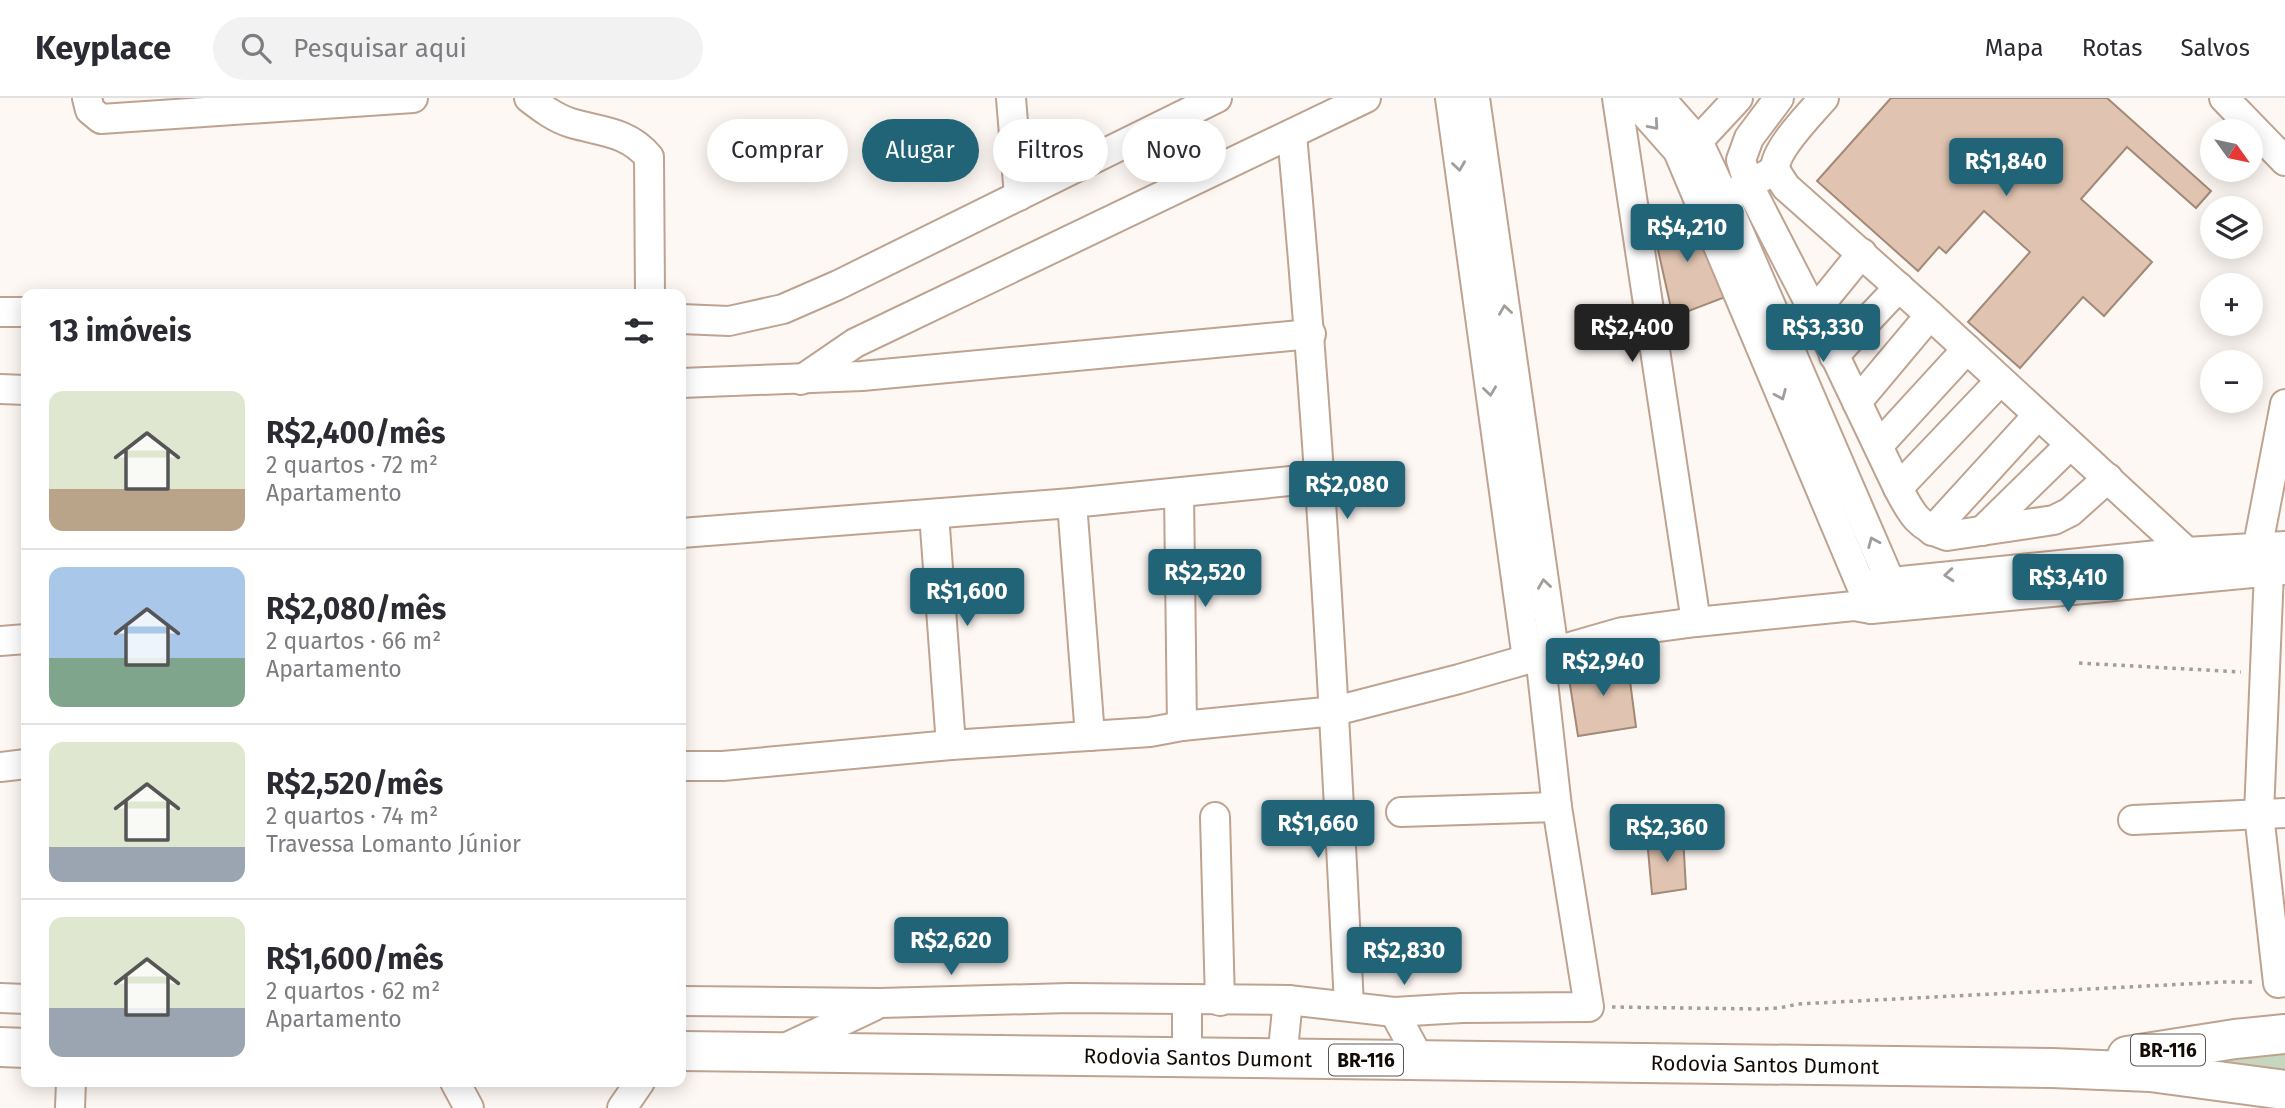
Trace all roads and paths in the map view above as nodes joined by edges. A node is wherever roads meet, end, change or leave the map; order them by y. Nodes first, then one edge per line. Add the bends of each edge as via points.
1 (87, 98) edge
2 (413, 98) edge
3 (529, 98) edge
4 (1012, 98) edge
5 (1217, 98) edge
6 (1366, 98) edge
7 (1450, 98) edge
8 (1475, 98) edge
9 (1617, 98) edge
10 (1631, 98) edge
11 (1660, 98) edge
12 (1738, 98) edge
13 (1779, 98) edge
14 (1824, 98) edge
15 (2224, 98) edge
16 (1292, 135) junction
17 (1688, 146) junction
18 (2285, 161) edge
19 (1775, 170) junction
20 (1019, 196) junction
21 (1726, 199) junction
22 (1862, 253) junction
23 (1899, 287) junction
24 (650, 289) edge
25 (0, 312) edge
26 (21, 312) edge
27 (1814, 312) junction
28 (1930, 315) junction
29 (686, 319) edge
30 (1311, 334) junction
31 (1967, 349) junction
32 (1834, 356) junction
33 (801, 380) junction
34 (2000, 381) junction
35 (686, 383) edge
36 (0, 389) edge
37 (21, 390) edge
38 (1857, 402) junction
39 (2285, 404) edge
40 (2037, 416) junction
41 (1879, 445) junction
42 (2070, 445) junction
43 (1320, 478) junction
44 (2108, 478) junction
45 (1898, 488) junction
46 (1179, 493) junction
47 (1072, 503) junction
48 (934, 514) junction
49 (1932, 531) junction
50 (1982, 531) junction
51 (686, 533) edge
52 (2285, 546) edge
53 (2195, 560) junction
54 (2266, 566) edge
55 (1875, 597) junction
56 (1696, 622) junction
57 (21, 639) edge
58 (0, 641) edge
59 (1540, 655) junction
60 (2079, 663) dead end
61 (2264, 673) junction
62 (1335, 711) junction
63 (1182, 726) junction
64 (1090, 737) junction
65 (951, 745) junction
66 (21, 765) edge
67 (686, 766) edge
68 (0, 768) edge
69 (1557, 807) junction
70 (1401, 812) dead end
71 (2272, 813) edge
72 (1215, 817) dead end
73 (2133, 820) dead end
74 (2281, 982) edge
75 (0, 998) edge
76 (21, 999) edge
77 (1187, 1000) junction
78 (1288, 1000) junction
79 (686, 1001) edge
80 (1220, 1001) junction
81 (880, 1003) junction
82 (1349, 1006) junction
83 (1589, 1007) junction
84 (1394, 1012) junction
85 (2285, 1034) edge
86 (2235, 1039) junction
87 (0, 1047) edge
88 (21, 1048) edge
89 (686, 1051) edge
90 (774, 1054) junction
91 (1187, 1058) junction
92 (1282, 1059) junction
93 (1420, 1060) junction
94 (2052, 1068) junction
95 (2233, 1082) junction
96 (71, 1087) edge
97 (458, 1087) edge
98 (637, 1087) edge
99 (2285, 1090) edge
100 (70, 1108) edge
101 (469, 1108) edge
102 (622, 1108) edge

1 - 2 street via 90,110 101,119
3 - 24 street via 568,122 623,136 649,157
4 - 20 street
5 - 20 street
6 - 16 street
7 -> 59 street
59 -> 8 street
9 - 56 street
10 -> 17 street
11 - 17 street
12 - 17 street
13 - 21 street via 1749,138
14 - 19 street via 1791,137 1774,162
15 - 18 street
16 - 30 street
16 - 33 street via 855,343
17 - 21 street
19 - 21 street
19 - 22 street via 1786,187
20 - 29 street via 783,309 729,321
21 - 27 street
21 - 55 street
22 - 23 street
22 - 27 street
23 - 28 street
23 - 32 street
25 - 26 street
27 - 32 street
28 - 31 street
28 - 38 street
30 - 33 street
30 - 43 street
31 - 34 street
31 - 41 street
32 - 38 street
33 - 35 street
34 - 40 street
34 - 45 street
36 - 37 street
38 - 41 street
39 - 54 street
40 - 42 street
40 - 49 street
41 - 45 street
42 - 44 street
42 - 50 street
43 - 46 street
43 - 62 street
44 - 50 street via 2070,512 2054,520
44 - 53 street
45 - 49 street via 1911,512
46 - 47 street
46 - 63 street
47 - 48 street
47 - 64 street
48 - 51 street
48 - 65 street
49 - 50 street via 1947,536
52 - 54 street
53 - 54 street
53 - 55 street
54 - 61 street
55 - 56 street
56 - 59 street via 1622,632
57 - 58 street
59 - 62 street
59 - 69 street
60 - 61 path
61 - 71 street
62 - 63 street
62 - 82 street
63 - 64 street
64 - 65 street
65 - 67 street
66 - 68 street
69 - 70 street
69 - 83 street
71 - 73 street
71 - 74 street
72 - 80 street
74 - 83 path via 1759,1009
75 - 76 street
77 - 80 street
77 - 81 street
77 - 91 street
78 - 80 street
78 - 82 street
78 - 92 street
79 - 81 street
81 - 90 street
82 - 84 street
83 - 84 street
84 - 93 street
85 - 86 highway, Rodovia Santos Dumont / BR-116
86 - 94 highway, Rodovia Santos Dumont / BR-116
86 - 95 highway via 2214,1056 2214,1069
87 - 88 highway
89 - 90 highway, Rodovia Santos Dumont / BR-116
90 - 91 highway, Rodovia Santos Dumont / BR-116
91 - 92 highway, Rodovia Santos Dumont / BR-116
92 - 93 highway, Rodovia Santos Dumont / BR-116
93 - 94 highway, Rodovia Santos Dumont / BR-116
94 - 95 highway, Rodovia Santos Dumont / BR-116 via 2150,1072
95 - 99 highway, Rodovia Santos Dumont / BR-116
96 - 100 street
97 - 101 street
98 - 102 street

